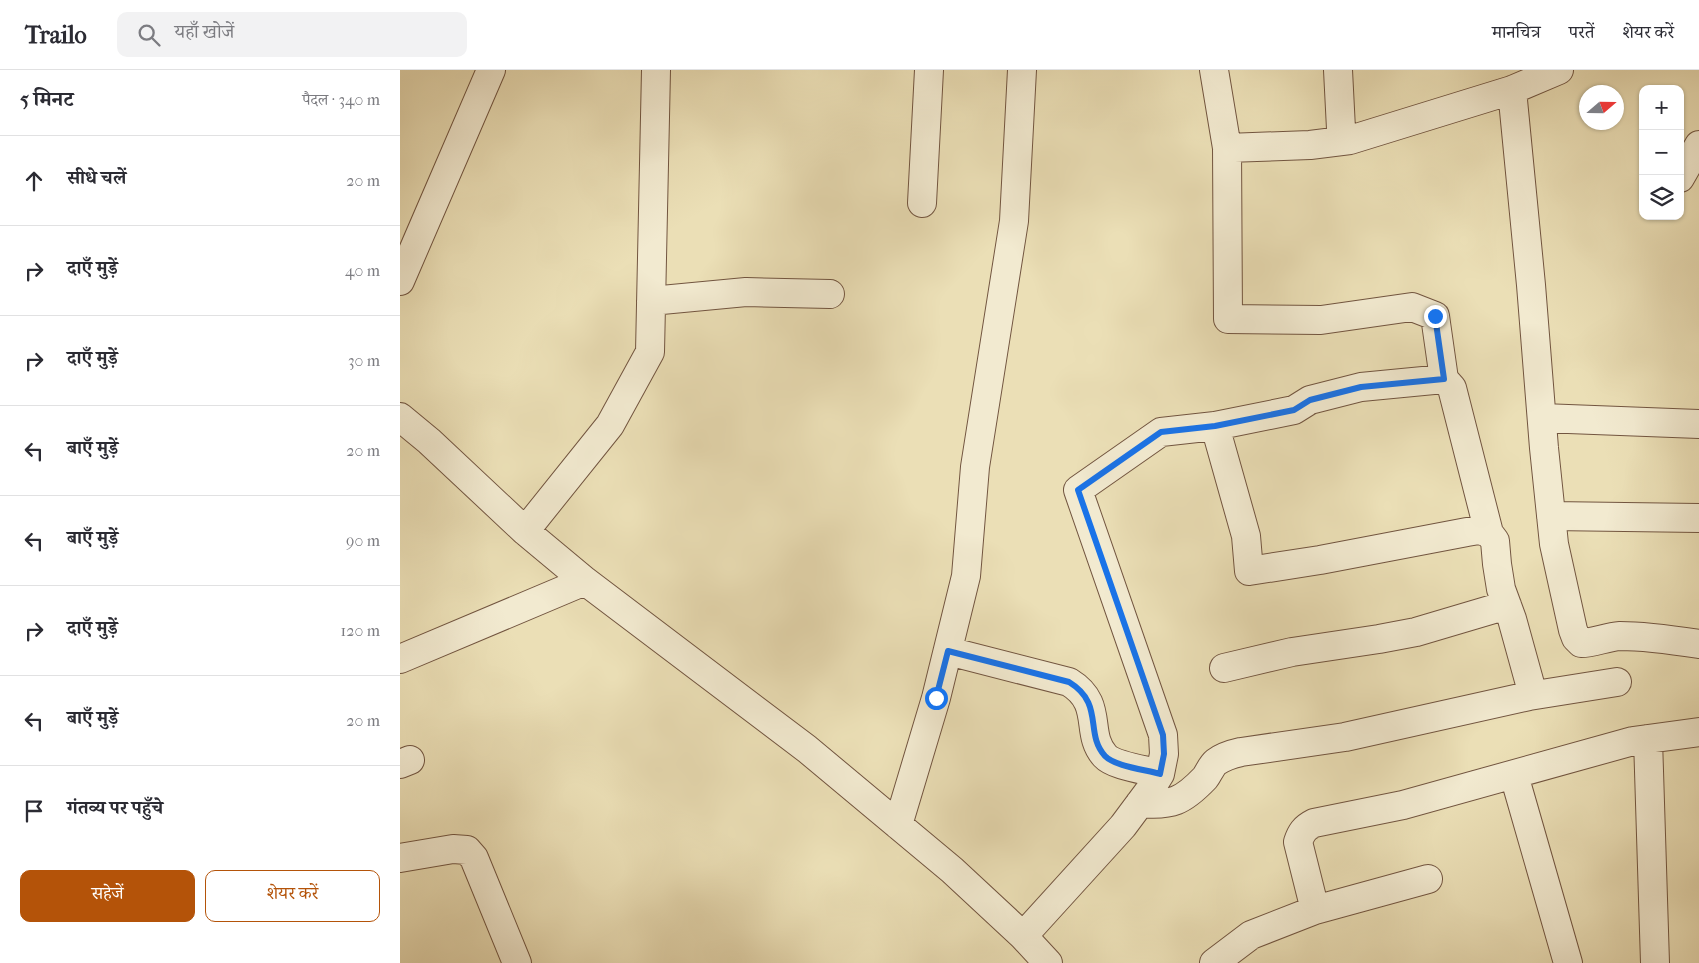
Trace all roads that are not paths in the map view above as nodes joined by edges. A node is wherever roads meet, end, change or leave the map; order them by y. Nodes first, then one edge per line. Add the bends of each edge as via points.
1 (491, 70) edge
2 (656, 70) edge
3 (929, 70) edge
4 (1022, 70) edge
5 (1214, 70) edge
6 (1338, 70) edge
7 (1559, 70) edge
8 (1512, 90) junction
9 (1346, 140) junction
10 (1699, 145) edge
11 (1227, 148) junction
12 (1682, 175) edge
13 (922, 203) dead end
14 (400, 281) edge
15 (830, 294) dead end
16 (652, 301) junction
17 (1444, 379) junction
18 (400, 418) edge
19 (1542, 418) junction
20 (1699, 424) edge
21 (1215, 426) junction
22 (1551, 516) junction
23 (1699, 518) edge
24 (524, 531) junction
25 (1489, 533) junction
26 (585, 582) junction
27 (1506, 604) junction
28 (1699, 644) edge
29 (948, 651) junction
30 (400, 658) edge
31 (1224, 668) dead end
32 (1617, 682) dead end
33 (1533, 695) junction
34 (1699, 732) edge
35 (1648, 740) junction
36 (1160, 774) junction
37 (1514, 775) junction
38 (1140, 802) junction
39 (898, 826) junction
40 (400, 858) edge
41 (1428, 879) dead end
42 (1315, 910) junction
43 (1023, 936) junction
44 (517, 963) edge
45 (1048, 963) edge
46 (1214, 963) edge
47 (1568, 963) edge
48 (1655, 963) edge

1 - 14 street
2 - 16 street
3 - 13 street
4 - 29 street via 1014,221 975,467 966,576
5 - 11 street
6 - 9 street via 1341,129
7 - 8 street
8 - 9 street
8 - 19 street
9 - 11 street via 1310,145
10 - 12 street
11 - 17 street via 1228,319 1321,320 1412,307 1435,316
15 - 16 street via 746,292
16 - 24 street via 650,352 610,425
17 - 21 street via 1361,387 1310,400 1294,410
17 - 25 street via 1452,388
18 - 24 street via 429,441
19 - 20 street
19 - 22 street
21 - 25 street via 1246,536 1249,571 1479,530
21 - 36 street via 1161,432 1078,490 1163,735
22 - 23 street
22 - 28 street via 1558,568 1573,630 1581,643 1620,636
24 - 26 street
25 - 27 street via 1495,541 1498,576
26 - 30 street
26 - 39 street via 807,749
27 - 31 street via 1416,632 1292,652
27 - 33 street
29 - 36 street via 1069,682 1086,696 1096,735 1106,757
29 - 39 street
32 - 33 street
33 - 38 street via 1345,736 1241,752 1215,763 1192,791 1174,802 1160,805
34 - 35 street
35 - 37 street
35 - 48 street
36 - 38 street
37 - 42 street via 1306,827 1298,842
37 - 47 street
38 - 43 street via 1123,826
39 - 43 street via 952,870
40 - 44 street via 445,850 467,850 474,858
41 - 42 street
42 - 46 street via 1251,935
43 - 45 street

